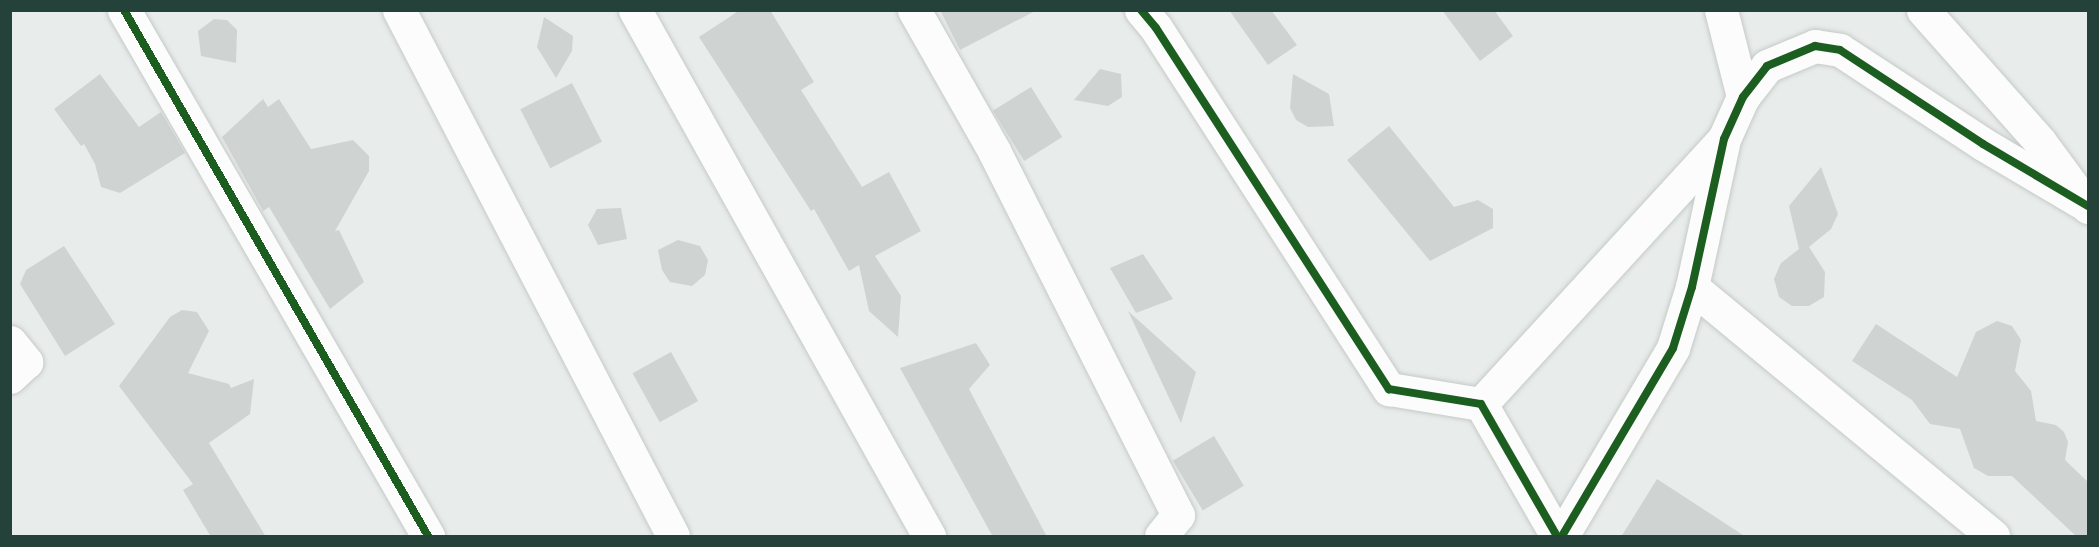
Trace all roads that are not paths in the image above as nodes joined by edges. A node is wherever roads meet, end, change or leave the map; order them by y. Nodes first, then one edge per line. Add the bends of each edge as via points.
1 (124, 10) edge
2 (399, 10) edge
3 (635, 10) edge
4 (914, 10) edge
5 (1141, 10) edge
6 (1721, 10) edge
7 (1923, 10) edge
8 (1743, 97) junction
9 (1725, 139) junction
10 (2088, 206) edge
11 (1692, 287) junction
12 (10, 342) edge
13 (10, 377) edge
14 (1481, 404) junction
15 (428, 537) edge
16 (674, 537) edge
17 (929, 537) edge
18 (1161, 537) edge
19 (1557, 537) edge
20 (1562, 537) edge
21 (1993, 537) edge

1 - 15 street
2 - 16 street
3 - 17 street
4 - 18 street via 994,151 1178,515
5 - 14 street via 1156,27 1389,389
6 - 8 street
7 - 10 street via 2040,142
8 - 9 street
8 - 10 street via 1767,66 1789,54 1815,46 1840,50
9 - 11 street
9 - 14 street
11 - 20 street via 1673,348
11 - 21 street
12 - 13 street via 26,362
14 - 19 street

